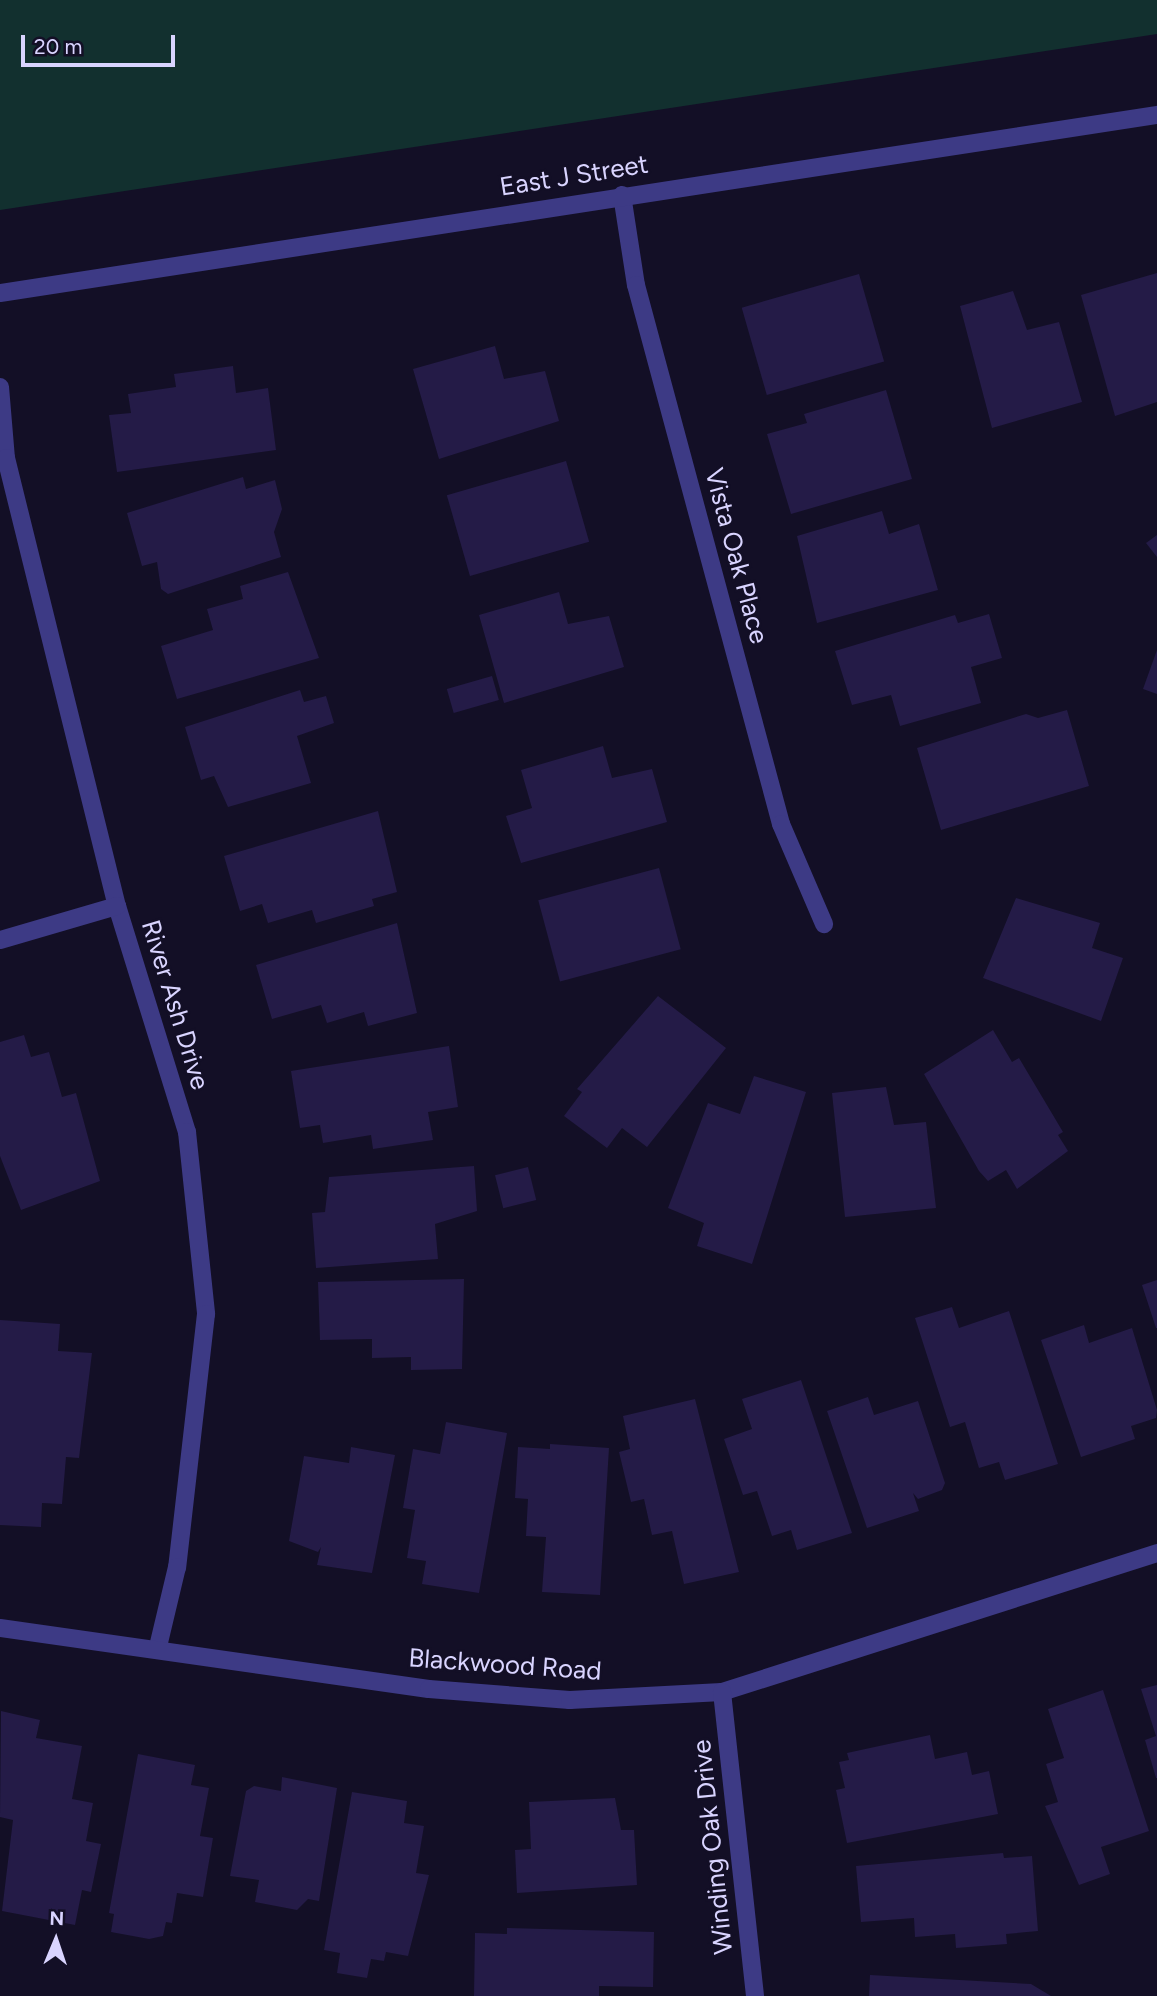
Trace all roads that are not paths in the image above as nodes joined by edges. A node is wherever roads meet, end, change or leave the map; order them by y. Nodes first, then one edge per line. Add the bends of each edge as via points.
1 (1157, 115) edge
2 (622, 195) junction
3 (0, 293) edge
4 (0, 387) edge
5 (117, 906) junction
6 (824, 924) dead end
7 (0, 940) edge
8 (1157, 1553) edge
9 (0, 1629) edge
10 (158, 1647) junction
11 (722, 1692) junction
12 (755, 1996) edge

1 - 2 street, East J Street
2 - 3 street, East J Street
2 - 6 street, Vista Oak Place via 636,285 781,824
4 - 5 street, River Ash Drive via 6,458
5 - 7 street
5 - 10 street, River Ash Drive via 187,1132 206,1289 177,1566
8 - 11 street, Blackwood Road
9 - 10 street, Blackwood Road
10 - 11 street, Blackwood Road via 455,1692 570,1700
11 - 12 street, Winding Oak Drive

